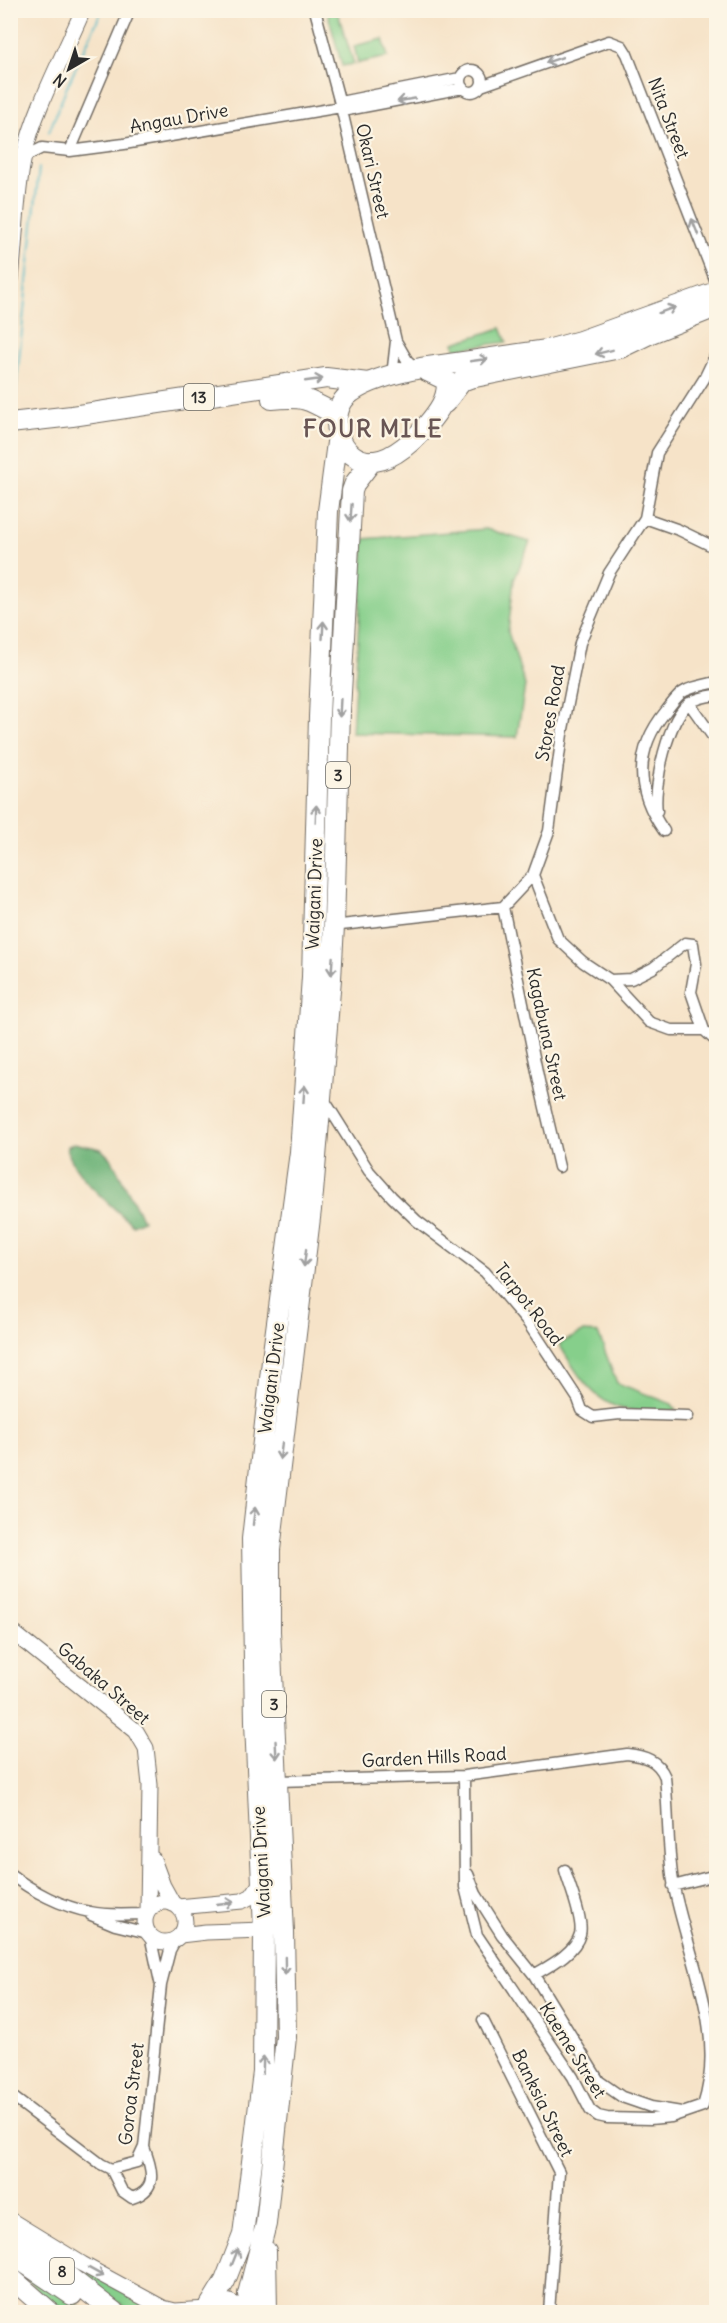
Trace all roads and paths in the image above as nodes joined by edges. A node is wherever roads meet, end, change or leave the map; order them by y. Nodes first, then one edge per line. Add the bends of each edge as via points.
1 (83, 10) edge
2 (130, 10) edge
3 (315, 10) edge
4 (461, 83) junction
5 (481, 86) junction
6 (341, 107) junction
7 (70, 151) junction
8 (24, 157) junction
9 (13, 256) edge
10 (717, 282) edge
11 (10, 286) edge
12 (717, 292) edge
13 (717, 307) edge
14 (396, 341) junction
15 (717, 354) edge
16 (419, 369) junction
17 (392, 376) junction
18 (371, 383) junction
19 (439, 411) junction
20 (337, 425) junction
21 (19, 428) edge
22 (372, 461) junction
23 (645, 518) junction
24 (717, 548) edge
25 (717, 682) edge
26 (717, 695) edge
27 (689, 703) junction
28 (717, 741) edge
29 (533, 875) junction
30 (503, 907) junction
31 (334, 926) junction
32 (313, 928) junction
33 (610, 980) junction
34 (704, 1030) junction
35 (717, 1041) edge
36 (321, 1095) junction
37 (318, 1132) junction
38 (560, 1167) dead end
39 (288, 1239) junction
40 (688, 1416) dead end
41 (273, 1521) junction
42 (253, 1608) junction
43 (10, 1630) edge
44 (270, 1631) junction
45 (255, 1722) junction
46 (627, 1754) joint
47 (464, 1776) junction
48 (277, 1781) junction
49 (281, 1844) junction
50 (150, 1851) junction
51 (466, 1868) junction
52 (565, 1870) dead end
53 (10, 1874) edge
54 (717, 1875) edge
55 (262, 1881) junction
56 (673, 1886) junction
57 (176, 1905) junction
58 (89, 1912) junction
59 (147, 1912) junction
60 (264, 1930) junction
61 (149, 1934) junction
62 (178, 1937) junction
63 (534, 1975) junction
64 (161, 1985) junction
65 (483, 2020) dead end
66 (10, 2095) edge
67 (685, 2112) junction
68 (144, 2147) junction
69 (111, 2169) junction
70 (10, 2220) edge
71 (266, 2224) junction
72 (10, 2231) edge
73 (10, 2253) edge
74 (10, 2277) edge
75 (207, 2311) edge
76 (50, 2313) edge
77 (96, 2313) edge
78 (114, 2313) edge
79 (245, 2313) edge
80 (251, 2313) edge
81 (267, 2313) edge
82 (549, 2313) edge

1 - 8 street via 30,133
2 - 7 street
3 - 6 street, Okari Street
4 - 5 street via 473,92
4 - 5 street via 466,70 474,70 480,75
4 - 6 street, Angau Drive
10 -> 5 street, Nita Street via 622,46 609,40
6 - 7 street, Angau Drive
6 - 14 street, Okari Street
7 - 8 street, Angau Drive via 42,148
8 - 9 street
9 - 11 street
16 -> 12 highway, 13 via 547,350
13 -> 19 highway via 620,348 470,378 462,381
14 - 16 street, Okari Street via 407,360
14 - 17 street, Okari Street
15 - 23 street, Stores Road via 657,453
16 - 17 highway, 13
16 - 19 highway via 446,380 448,387
17 - 18 highway, 13
18 - 20 highway, 13 via 351,392 338,406
21 -> 18 highway, 13 via 327,378
19 - 22 highway via 397,452
20 - 21 highway, 13 via 314,402 296,397 70,429
20 - 22 highway, 13 via 345,447
32 -> 20 highway, Waigani Drive / 3 via 328,523
22 -> 31 highway, Waigani Drive / 3 via 355,483 351,508
23 - 24 street
23 - 29 street, Stores Road via 609,573 580,643 549,831
25 - 27 street via 683,691 648,737 641,765 652,814 662,828 655,799 662,760 673,726
26 - 27 street
27 - 28 street
29 - 30 street, Stores Road
29 - 33 street via 558,939
30 - 31 street
30 - 38 street, Kagabuna Street
31 - 32 street
31 -> 36 highway, Waigani Drive / 3
39 -> 32 highway, Waigani Drive / 3 via 300,1152
33 - 34 street via 649,1022 671,1030
33 - 34 street via 631,979 653,968 685,943 693,944 696,964 691,992
34 - 35 street
36 - 37 highway, Waigani Drive / 3
36 - 40 street, Tarpot Road via 369,1171 392,1197 484,1272 528,1323 582,1410 593,1417
37 - 39 highway via 306,1135 296,1228
37 -> 41 highway, Waigani Drive / 3 via 314,1193
42 -> 39 highway, Waigani Drive / 3 via 252,1539
41 - 42 highway via 264,1552 264,1609
41 - 44 highway, Waigani Drive / 3
42 - 45 highway, Waigani Drive / 3
43 - 50 street, Gabaka Street via 136,1731 148,1761
44 - 45 highway via 260,1633 261,1706
44 -> 48 highway, Waigani Drive / 3
45 - 55 highway, Waigani Drive / 3
46 - 47 street, Garden Hills Road
46 - 56 street, Kaeme Street via 652,1759 665,1777
47 - 48 street, Garden Hills Road
47 - 51 street, Kaeme Street
48 - 49 highway, Waigani Drive / 3
49 - 60 highway via 276,1854 277,1925
49 -> 71 highway, Waigani Drive / 3 via 286,2037
50 - 57 street, Gabaka Street via 161,1881
50 - 59 street, Gabaka Street
51 - 63 street via 476,1894 502,1935
51 - 67 street, Kaeme Street via 465,1887 477,1935 573,2077 590,2110 607,2118 642,2119
52 - 63 street via 581,1933 568,1952
53 - 58 street via 49,1897
54 - 56 street
57 -> 55 street via 242,1901 252,1896
55 - 60 highway, Waigani Drive / 3
56 - 67 street, Kaeme Street via 709,2006 712,2031 712,2066 703,2106
57 - 59 street via 159,1903
57 - 62 street via 184,1917 184,1929
58 - 59 street
58 - 61 street via 100,1920
59 - 61 street via 145,1926
60 - 62 street
75 -> 60 highway, Waigani Drive / 3 via 225,2281 243,2235 263,2072
61 - 62 street via 162,1942
61 - 64 street, Goroa Street
62 - 64 street, Goroa Street via 170,1950
63 - 67 street via 600,2081 622,2097 651,2107
64 - 68 street, Goroa Street
65 - 82 street, Banksia Street via 559,2172
66 - 69 street, Goroa Street
68 - 69 street, Goroa Street via 137,2163
68 - 69 street via 152,2172 150,2185 143,2194 132,2198 122,2191
70 -> 75 street via 163,2308
71 - 80 highway, Waigani Drive / 3 via 248,2294
71 - 81 highway
72 - 78 highway, 8
73 - 77 highway, 8
74 - 76 highway
75 - 79 highway via 228,2304

